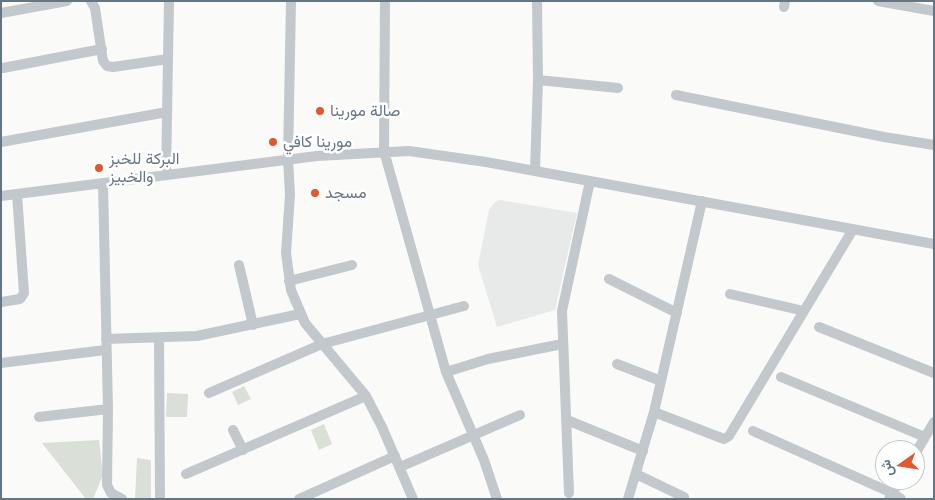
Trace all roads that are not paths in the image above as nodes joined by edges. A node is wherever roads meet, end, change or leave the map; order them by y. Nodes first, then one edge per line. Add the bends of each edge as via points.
1 (68, 1) edge
2 (91, 1) edge
3 (169, 1) edge
4 (292, 1) edge
5 (386, 1) edge
6 (537, 1) edge
7 (878, 1) edge
8 (934, 11) edge
9 (1, 13) edge
10 (102, 49) junction
11 (168, 59) junction
12 (3, 68) dead end
13 (538, 80) junction
14 (618, 88) dead end
15 (676, 95) dead end
16 (167, 112) junction
17 (1, 142) edge
18 (934, 144) edge
19 (384, 151) junction
20 (288, 159) junction
21 (535, 170) junction
22 (166, 175) junction
23 (590, 181) junction
24 (103, 183) junction
25 (17, 194) junction
26 (1, 196) edge
27 (702, 201) junction
28 (852, 231) junction
29 (934, 244) edge
30 (239, 264) dead end
31 (352, 265) dead end
32 (609, 279) dead end
33 (289, 281) junction
34 (730, 294) dead end
35 (1, 302) edge
36 (464, 306) dead end
37 (804, 311) junction
38 (677, 313) junction
39 (300, 314) junction
40 (429, 315) junction
41 (253, 325) junction
42 (819, 327) dead end
43 (106, 339) junction
44 (159, 339) junction
45 (322, 344) junction
46 (562, 344) junction
47 (105, 350) junction
48 (1, 363) edge
49 (617, 364) dead end
50 (446, 372) junction
51 (934, 372) edge
52 (782, 377) dead end
53 (661, 381) junction
54 (209, 393) dead end
55 (366, 396) junction
56 (108, 409) junction
57 (654, 412) junction
58 (520, 415) dead end
59 (39, 417) dead end
60 (567, 420) junction
61 (934, 422) edge
62 (233, 430) dead end
63 (753, 431) dead end
64 (473, 435) junction
65 (925, 437) junction
66 (923, 440) edge
67 (243, 450) junction
68 (643, 451) junction
69 (395, 456) junction
70 (400, 467) junction
71 (186, 474) dead end
72 (636, 474) junction
73 (569, 493) dead end
74 (684, 496) dead end
75 (894, 497) edge
76 (122, 499) edge
77 (160, 499) edge
78 (299, 499) edge
79 (413, 499) edge
80 (497, 499) edge
81 (628, 499) edge

1 - 9 street
2 - 10 street via 96,8
3 - 11 street
4 - 20 street
5 - 19 street
6 - 13 street
7 - 8 street
10 - 11 street via 103,61 110,67
10 - 12 street
11 - 16 street
13 - 14 street
13 - 21 street
15 - 18 street
16 - 17 street
16 - 22 street
19 - 20 street
19 - 21 street via 409,151
19 - 40 street
20 - 22 street
20 - 33 street via 290,195 286,253
21 - 23 street
22 - 24 street
23 - 27 street
23 - 46 street via 565,292
24 - 25 street
24 - 43 street
25 - 26 street
25 - 35 street via 24,293 20,299
27 - 28 street
27 - 38 street
28 - 29 street
28 - 37 street
30 - 41 street
31 - 33 street
32 - 38 street
33 - 39 street
34 - 37 street
36 - 40 street
37 - 57 street via 729,436 724,438
38 - 53 street
39 - 41 street
39 - 45 street
40 - 45 street
40 - 50 street
41 - 44 street via 198,336
42 - 51 street
43 - 44 street
43 - 47 street
44 - 77 street
45 - 54 street
45 - 55 street
46 - 50 street via 512,353
46 - 60 street
47 - 48 street
47 - 56 street
49 - 53 street
50 - 64 street
52 - 65 street
53 - 57 street
55 - 67 street
55 - 69 street
56 - 59 street
56 - 76 street via 107,485 111,493
57 - 68 street
58 - 64 street
60 - 68 street
60 - 73 street
61 - 65 street
62 - 67 street
63 - 75 street
64 - 70 street
64 - 80 street
65 - 66 street
67 - 71 street
68 - 72 street
69 - 70 street
69 - 78 street
70 - 79 street
72 - 74 street
72 - 81 street

